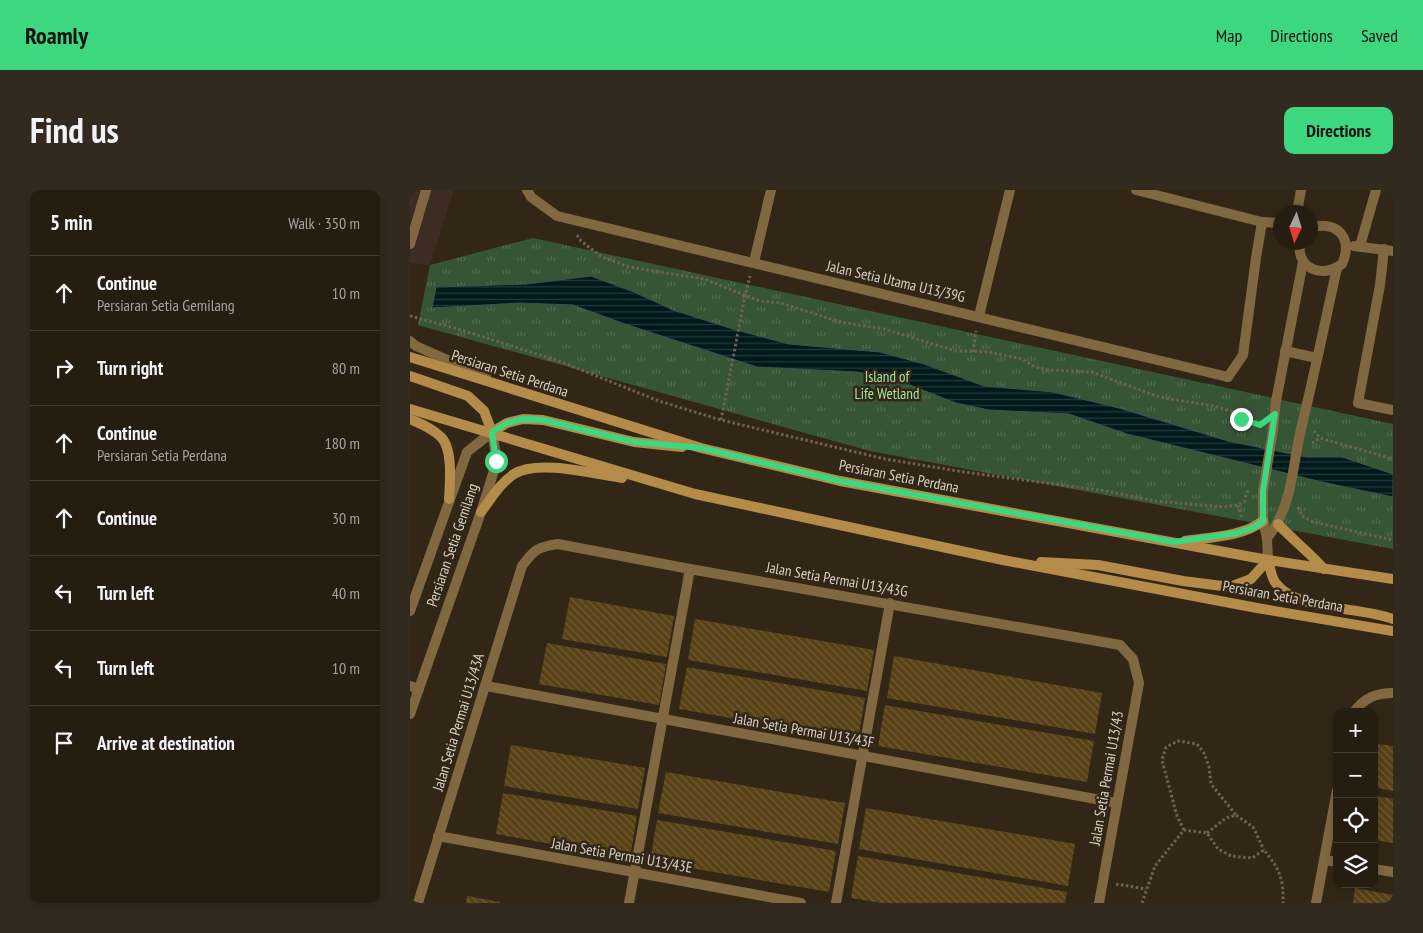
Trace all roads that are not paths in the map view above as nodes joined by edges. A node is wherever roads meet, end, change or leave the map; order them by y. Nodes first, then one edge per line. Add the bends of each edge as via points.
1 (426, 190) edge
2 (527, 190) edge
3 (771, 190) edge
4 (1010, 190) edge
5 (1136, 190) edge
6 (1301, 190) edge
7 (1376, 190) edge
8 (1298, 205) edge
9 (1262, 222) junction
10 (1273, 223) edge
11 (1318, 226) edge
12 (410, 244) edge
13 (1346, 246) junction
14 (1360, 246) junction
15 (1299, 250) edge
16 (1388, 250) edge
17 (754, 262) junction
18 (1303, 262) junction
19 (1337, 268) junction
20 (979, 316) junction
21 (410, 341) edge
22 (1285, 352) junction
23 (410, 357) edge
24 (1316, 358) junction
25 (410, 376) edge
26 (516, 390) junction
27 (410, 408) edge
28 (1393, 410) edge
29 (410, 419) edge
30 (492, 432) junction
31 (701, 448) junction
32 (655, 483) junction
33 (449, 498) junction
34 (481, 512) junction
35 (1263, 521) junction
36 (1278, 524) junction
37 (1267, 538) junction
38 (1174, 542) junction
39 (532, 552) joint
40 (1003, 560) junction
41 (1268, 560) junction
42 (690, 569) junction
43 (1324, 569) junction
44 (1393, 579) edge
45 (890, 604) junction
46 (410, 612) edge
47 (1393, 619) edge
48 (1393, 631) edge
49 (1133, 659) joint
50 (486, 686) junction
51 (414, 687) edge
52 (1393, 693) edge
53 (1357, 707) edge
54 (410, 714) edge
55 (663, 719) junction
56 (863, 756) junction
57 (1336, 798) edge
58 (1117, 803) junction
59 (438, 836) junction
60 (1325, 860) junction
61 (1333, 861) edge
62 (1378, 870) edge
63 (1393, 872) edge
64 (635, 873) junction
65 (418, 903) edge
66 (630, 903) edge
67 (800, 903) edge
68 (836, 903) edge
69 (1099, 903) edge
70 (1316, 903) edge

1 - 12 street
2 - 17 street, Jalan Setia Utama U13/39G via 531,197 561,217
3 - 17 street
4 - 20 street
5 - 9 street
6 - 8 street
7 - 14 street
9 - 10 street
9 - 20 street, Jalan Setia Utama U13/39G via 1244,355 1228,377
11 - 13 street via 1333,227 1342,235
13 - 14 street
13 - 19 street via 1342,264
14 - 16 street
15 - 18 street
16 - 28 street via 1358,403
17 - 20 street, Jalan Setia Utama U13/39G
18 - 19 street via 1313,270 1325,272
18 - 22 street
19 - 24 street
21 - 26 street
22 - 24 street
22 - 35 street via 1263,491
23 - 26 main road, Persiaran Setia Perdana
24 - 36 street via 1289,494
25 - 30 main road via 468,396 484,411
26 - 31 main road, Persiaran Setia Perdana
27 - 30 main road, Persiaran Setia Perdana
29 - 33 main road via 442,438 448,451
30 - 31 main road via 523,419 543,420 634,442
30 - 32 main road, Persiaran Setia Perdana
30 - 33 street, Persiaran Setia Gemilang via 467,452
30 - 34 street, Persiaran Setia Gemilang via 496,461
31 - 38 main road, Persiaran Setia Perdana via 840,481
32 - 34 main road via 537,466 515,474 500,487
32 - 40 main road, Persiaran Setia Perdana
33 - 46 street, Persiaran Setia Gemilang
34 - 51 street, Persiaran Setia Gemilang
35 - 37 street
35 - 38 main road via 1237,533
36 - 37 street
36 - 43 main road
37 - 41 street
38 - 41 main road, Persiaran Setia Perdana
39 - 42 street, Jalan Setia Permai U13/43G via 558,544
39 - 50 street, Jalan Setia Permai U13/43A via 522,566
40 - 41 main road via 1098,565 1230,587 1251,579
40 - 48 main road, Persiaran Setia Perdana
41 - 43 main road, Persiaran Setia Perdana
41 - 47 main road via 1274,580 1282,590 1301,601
42 - 45 street, Jalan Setia Permai U13/43G
42 - 55 street
43 - 44 main road, Persiaran Setia Perdana
45 - 49 street, Jalan Setia Permai U13/43G via 1120,646
45 - 56 street
49 - 58 street, Jalan Setia Permai U13/43 via 1139,683
50 - 55 street, Jalan Setia Permai U13/43F
50 - 59 street, Jalan Setia Permai U13/43A
51 - 54 street, Persiaran Setia Gemilang
52 - 53 street via 1375,694
55 - 56 street, Jalan Setia Permai U13/43F
55 - 64 street
56 - 58 street, Jalan Setia Permai U13/43F
56 - 68 street
57 - 60 street
58 - 69 street, Jalan Setia Permai U13/43
59 - 64 street, Jalan Setia Permai U13/43E
59 - 65 street, Jalan Setia Permai U13/43A
60 - 61 street
60 - 70 street
62 - 63 street
64 - 66 street
64 - 67 street, Jalan Setia Permai U13/43E

